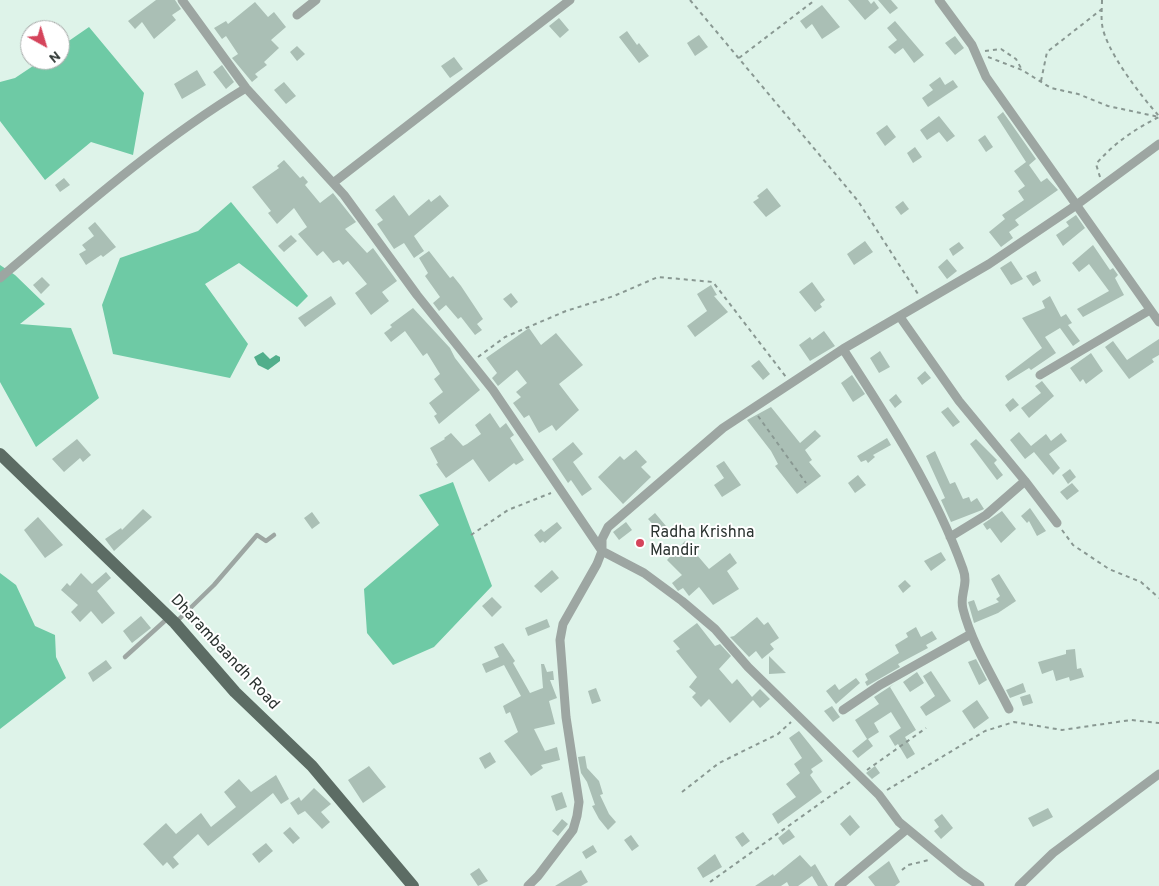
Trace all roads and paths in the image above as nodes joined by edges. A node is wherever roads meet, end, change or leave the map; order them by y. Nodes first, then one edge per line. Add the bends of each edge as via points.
1 (182, 0) edge
2 (316, 0) edge
3 (570, 0) edge
4 (690, 0) edge
5 (815, 0) edge
6 (939, 0) edge
7 (1102, 0) edge
8 (1102, 8) junction
9 (297, 15) dead end
10 (975, 52) junction
11 (739, 58) junction
12 (1022, 70) junction
13 (1041, 82) junction
14 (246, 88) junction
15 (1159, 117) edge
16 (1159, 144) edge
17 (333, 183) junction
18 (1102, 186) junction
19 (1075, 206) junction
20 (0, 278) edge
21 (924, 304) junction
22 (1150, 310) junction
23 (900, 317) junction
24 (1159, 322) edge
25 (843, 349) junction
26 (471, 362) junction
27 (1040, 375) dead end
28 (790, 382) junction
29 (752, 408) junction
30 (0, 454) edge
31 (1026, 481) junction
32 (806, 484) dead end
33 (560, 488) junction
34 (1057, 523) joint
35 (274, 535) dead end
36 (471, 535) dead end
37 (950, 537) junction
38 (602, 551) junction
39 (1159, 598) edge
40 (172, 620) junction
41 (971, 634) junction
42 (125, 657) dead end
43 (1009, 709) dead end
44 (843, 710) dead end
45 (798, 716) junction
46 (1159, 723) edge
47 (926, 728) dead end
48 (1159, 774) edge
49 (857, 777) junction
50 (682, 792) dead end
51 (879, 796) junction
52 (907, 829) junction
53 (937, 854) junction
54 (902, 870) dead end
55 (710, 882) dead end
56 (413, 886) edge
57 (528, 886) edge
58 (840, 886) edge
59 (980, 886) edge
60 (1019, 886) edge

1 - 14 street
2 - 9 street
3 - 17 street
4 - 11 path
5 - 11 path
6 - 10 street
7 - 8 path
8 - 13 path via 1048,52
8 - 15 path via 1102,25 1113,51 1142,98
10 - 12 path
10 - 12 path via 1001,48 1016,59
10 - 19 street via 986,77 1045,158
11 - 21 path via 858,201
12 - 13 path
13 - 15 path via 1108,106
14 - 17 street
14 - 20 street via 204,114 88,201
15 - 18 path via 1133,130 1096,164
16 - 18 street
17 - 26 street
18 - 19 street
19 - 21 street
19 - 22 street
21 - 23 street
22 - 24 street
22 - 27 street
23 - 25 street
23 - 31 street via 959,401
25 - 28 street
25 - 37 street via 923,482
26 - 28 path via 505,337 658,277 713,282
26 - 33 street
28 - 29 street
29 - 32 path
29 - 38 street via 716,434 608,527 602,539
30 - 40 main road, Dharambaandh Road
31 - 34 street
31 - 37 street via 986,515
33 - 36 path via 508,510
33 - 38 street
34 - 39 path via 1073,545 1109,569 1141,582
35 - 40 lane via 266,541 257,535 214,584
37 - 41 street via 964,571 966,582 961,599
38 - 45 street via 644,573 682,601 715,629
38 - 57 street via 563,624 560,640 566,717 579,802 577,816 573,830
40 - 42 lane
40 - 56 main road, Dharambaandh Road via 235,692 312,766
41 - 43 street
41 - 44 street via 880,685
45 - 49 street
45 - 50 path via 778,734 719,763
46 - 51 path via 1130,720 1062,730 1014,722 985,731
47 - 49 path
48 - 60 street via 1053,854
49 - 51 street
49 - 55 path
51 - 52 street
52 - 53 street
52 - 58 street
53 - 54 path
53 - 59 street

